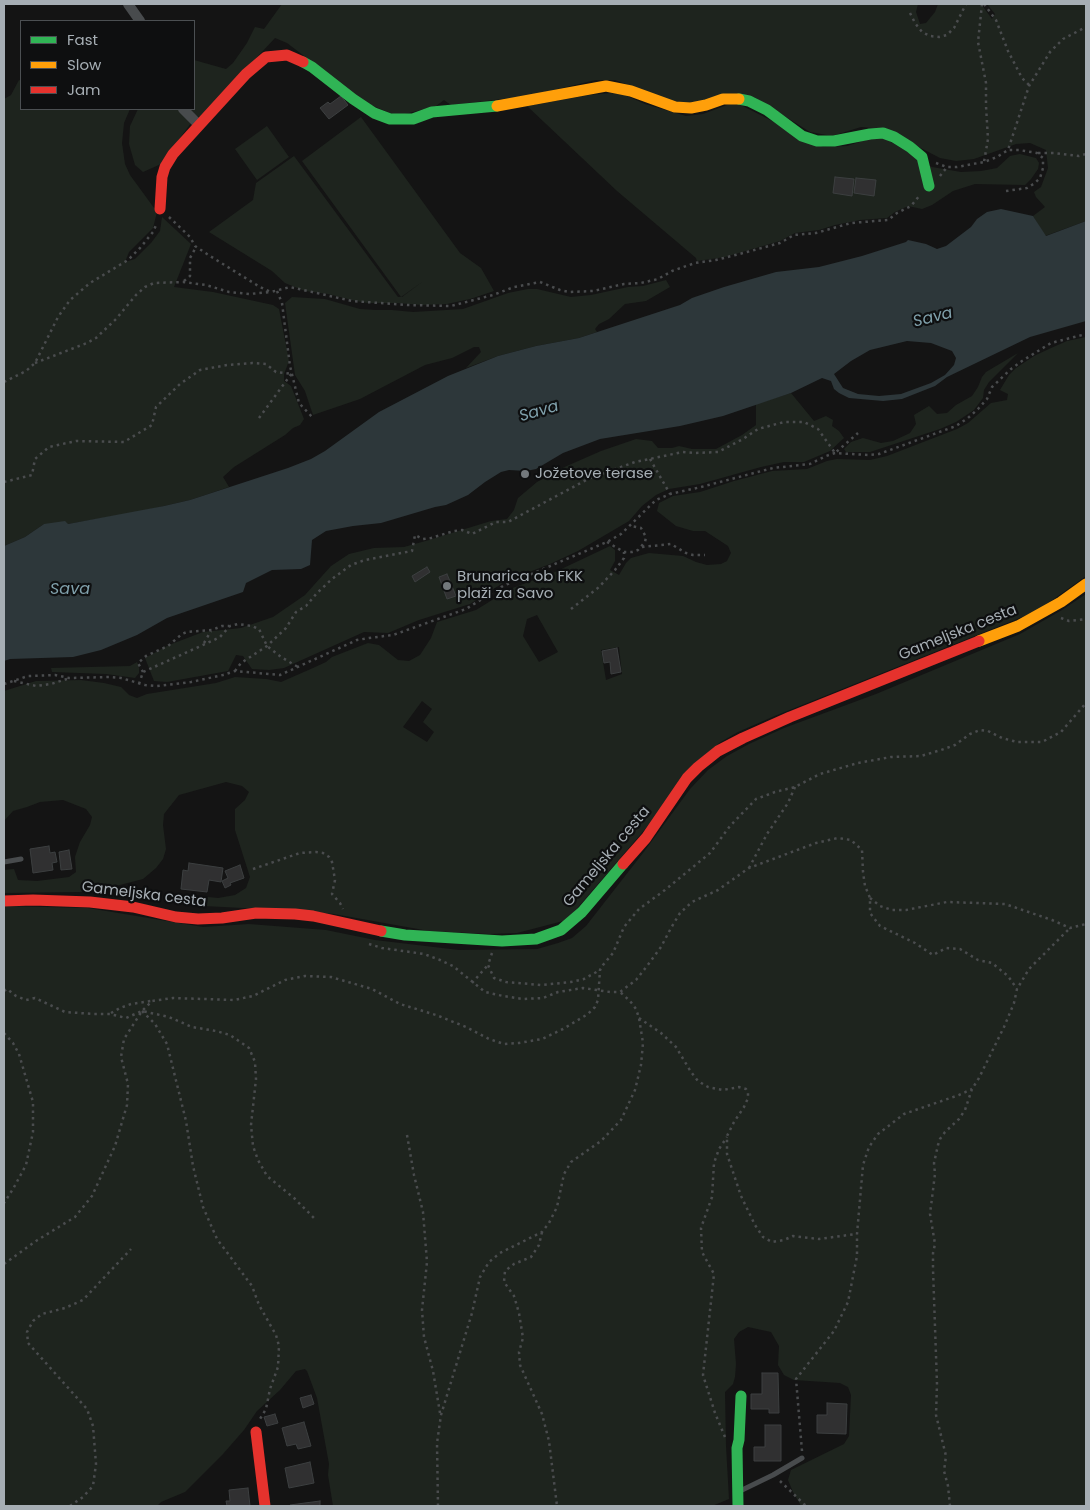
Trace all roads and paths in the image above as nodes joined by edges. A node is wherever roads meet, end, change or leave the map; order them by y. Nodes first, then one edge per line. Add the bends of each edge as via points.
1 (128, 4) edge
2 (966, 4) edge
3 (983, 4) edge
4 (910, 13) dead end
5 (139, 20) edge
6 (1086, 27) edge
7 (1029, 86) junction
8 (184, 110) edge
9 (199, 125) junction
10 (1008, 150) junction
11 (1037, 153) junction
12 (1086, 154) edge
13 (922, 157) junction
14 (984, 162) junction
15 (929, 186) dead end
16 (1006, 191) dead end
17 (911, 206) dead end
18 (160, 209) junction
19 (195, 246) junction
20 (183, 282) junction
21 (277, 291) junction
22 (271, 292) junction
23 (1086, 334) edge
24 (35, 363) junction
25 (292, 373) junction
26 (4, 382) edge
27 (259, 418) dead end
28 (314, 419) dead end
29 (858, 433) dead end
30 (835, 453) junction
31 (650, 459) junction
32 (4, 482) edge
33 (670, 494) junction
34 (630, 526) junction
35 (607, 542) junction
36 (642, 547) junction
37 (624, 552) junction
38 (705, 555) dead end
39 (1086, 584) edge
40 (571, 609) dead end
41 (1046, 611) junction
42 (1086, 619) edge
43 (230, 626) junction
44 (212, 630) junction
45 (203, 645) junction
46 (267, 646) junction
47 (299, 667) junction
48 (235, 671) junction
49 (143, 672) junction
50 (69, 678) junction
51 (12, 681) junction
52 (4, 684) edge
53 (139, 684) junction
54 (1086, 703) edge
55 (795, 787) junction
56 (21, 859) dead end
57 (4, 862) edge
58 (749, 868) junction
59 (253, 870) dead end
60 (870, 898) junction
61 (4, 901) edge
62 (341, 921) junction
63 (1086, 924) edge
64 (1070, 928) junction
65 (502, 941) junction
66 (363, 942) dead end
67 (488, 965) junction
68 (600, 970) junction
69 (472, 983) junction
70 (1017, 989) junction
71 (599, 990) junction
72 (4, 991) edge
73 (620, 992) junction
74 (152, 1001) junction
75 (142, 1011) junction
76 (110, 1014) junction
77 (639, 1018) junction
78 (4, 1033) edge
79 (972, 1089) junction
80 (407, 1135) dead end
81 (727, 1136) junction
82 (4, 1203) edge
83 (314, 1218) dead end
84 (542, 1232) junction
85 (857, 1234) junction
86 (131, 1249) dead end
87 (4, 1264) edge
88 (741, 1396) dead end
89 (441, 1415) junction
90 (256, 1432) joint
91 (737, 1448) junction
92 (802, 1458) joint
93 (773, 1475) junction
94 (738, 1493) junction
95 (70, 1506) edge
96 (265, 1506) edge
97 (438, 1506) edge
98 (557, 1506) edge
99 (738, 1506) edge
100 (806, 1506) edge
101 (950, 1506) edge

1 - 5 street
2 - 4 path via 954,28 939,37 922,32
3 - 7 path via 996,20 1008,51
3 - 14 path via 978,42 986,82 988,139
6 - 7 path via 1063,39 1050,52
7 - 10 path
8 - 9 street
9 - 13 street via 246,74 266,57 276,55 296,58 353,99 390,119 494,107 606,86 631,90 675,107 691,108 735,98 749,101 802,136 817,141 883,133 894,136
9 - 18 street via 165,167
10 - 11 path
10 - 14 path
11 - 12 path
11 - 16 path via 1042,158 1040,178 1027,188
13 - 14 path via 947,167
13 - 15 street
17 - 21 path via 888,220 851,223 816,233 794,235 780,243 694,263 658,279 593,291 569,292 540,282 514,286 451,306 352,301 290,288
18 - 19 path via 190,237
18 - 24 path via 153,232 140,248 70,300 58,316
19 - 20 path via 190,258 190,276
19 - 22 path
20 - 22 path via 236,293
20 - 24 path via 154,283 145,287 96,338
21 - 22 path
21 - 25 path via 282,303
23 - 30 path via 1051,344 1011,369 992,387 978,409 956,426 879,454
24 - 26 path
25 - 27 path
25 - 28 path via 299,403
25 - 32 path via 276,372 266,364 252,363 200,370 156,408 152,424 124,442 76,441 49,447 35,459 32,475
29 - 30 path
30 - 31 path via 818,429 804,422 784,422 758,429 718,452 683,452
30 - 33 path via 810,464 773,468
31 - 33 path
31 - 46 path via 590,478 508,522 496,522 472,534 462,530 431,538 415,536 412,551 351,565 296,612 286,628
33 - 34 path via 656,500
34 - 35 path
34 - 36 path via 637,526 644,532 646,537
35 - 37 path
35 - 47 path via 504,586 466,609 393,635 357,640
36 - 37 path
36 - 38 path via 671,544 686,553
37 - 40 path via 624,558 615,570
39 - 41 street, Gameljska cesta
41 - 42 path via 1068,621
41 - 65 street, Gameljska cesta via 1002,633 782,720 718,751 688,778 646,838 571,922 561,930 536,939
43 - 44 path
43 - 45 path via 220,637
43 - 46 path via 238,624 259,629
44 - 45 path
44 - 49 path via 182,634 138,663
45 - 49 path
46 - 47 path
46 - 48 path via 241,663
47 - 48 path via 280,675
48 - 53 path via 168,686
49 - 53 path
50 - 51 path via 42,675
50 - 51 path via 36,686
50 - 53 path via 110,677
51 - 52 path
54 - 55 path via 1062,732 1042,742 1017,742 980,730 941,750 921,756 858,763 820,774
55 - 58 path
55 - 68 path via 756,799 710,853 639,909 624,927 613,953
56 - 57 lane
58 - 60 path via 816,843 838,838 851,840 862,850 865,886
58 - 73 path via 680,912 648,966
59 - 62 path via 300,853 323,853 332,862 335,880 332,894 343,909
60 - 64 path via 892,910 947,902 1005,904
60 - 70 path via 870,913 880,926 933,955 946,948 960,949 978,960 992,963 1008,976
61 - 62 street, Gameljska cesta via 90,902 198,919 277,913
62 - 65 street, Gameljska cesta via 405,935
63 - 64 path
64 - 70 path via 1029,968
65 - 67 path via 492,953
66 - 69 path via 440,960 453,966
67 - 68 path via 494,978 541,985 584,979
67 - 69 path
68 - 71 path
69 - 71 path via 485,992 523,999 543,998 570,989
70 - 79 path via 1004,1027
71 - 73 path
71 - 74 path via 595,1007 563,1029 542,1039 504,1044 436,1015 400,1004 372,989 331,977 305,976 285,980 253,996 234,1000 173,998
72 - 76 path via 7,989 26,1000 35,998 65,1012
73 - 77 path via 636,1009
74 - 75 path
74 - 76 path via 131,1004
75 - 76 path via 126,1018
75 - 83 path via 216,1031 248,1048 256,1079 251,1125 258,1160 267,1176
75 - 87 path via 124,1039 121,1057 128,1084 127,1105 115,1146 92,1196 75,1217
75 - 90 path via 155,1024 167,1044 206,1215 217,1239 252,1286 276,1334 278,1367
77 - 81 path via 676,1047 698,1081 723,1090 746,1089 748,1098
77 - 84 path via 644,1044 635,1090 621,1120 601,1141 570,1162 557,1206
78 - 82 path via 19,1054 33,1102 33,1132 26,1165
79 - 85 path via 904,1114 878,1134 869,1146 863,1165
79 - 101 path via 965,1110 940,1139 934,1163 930,1214 935,1244 932,1269 936,1415 946,1456 944,1471
80 - 89 path via 424,1212 427,1262 423,1328
81 - 85 path via 726,1154 740,1196 763,1237 772,1242 794,1236 819,1239
81 - 91 path via 714,1163 712,1197 701,1228 702,1252 714,1274 703,1375 726,1438
84 - 89 path via 500,1253 489,1262 480,1277
84 - 98 path via 531,1257 505,1272 504,1282 514,1296 519,1313 523,1338 520,1364 542,1414 549,1441
85 - 92 path via 857,1256 848,1302 834,1331 796,1379
86 - 95 path via 83,1300 42,1314 33,1320 27,1332 28,1343 87,1408 92,1426 96,1464 93,1486
88 - 91 street
89 - 97 path
90 - 96 street
91 - 94 street
92 - 93 lane
93 - 94 lane
93 - 100 path
94 - 99 street

